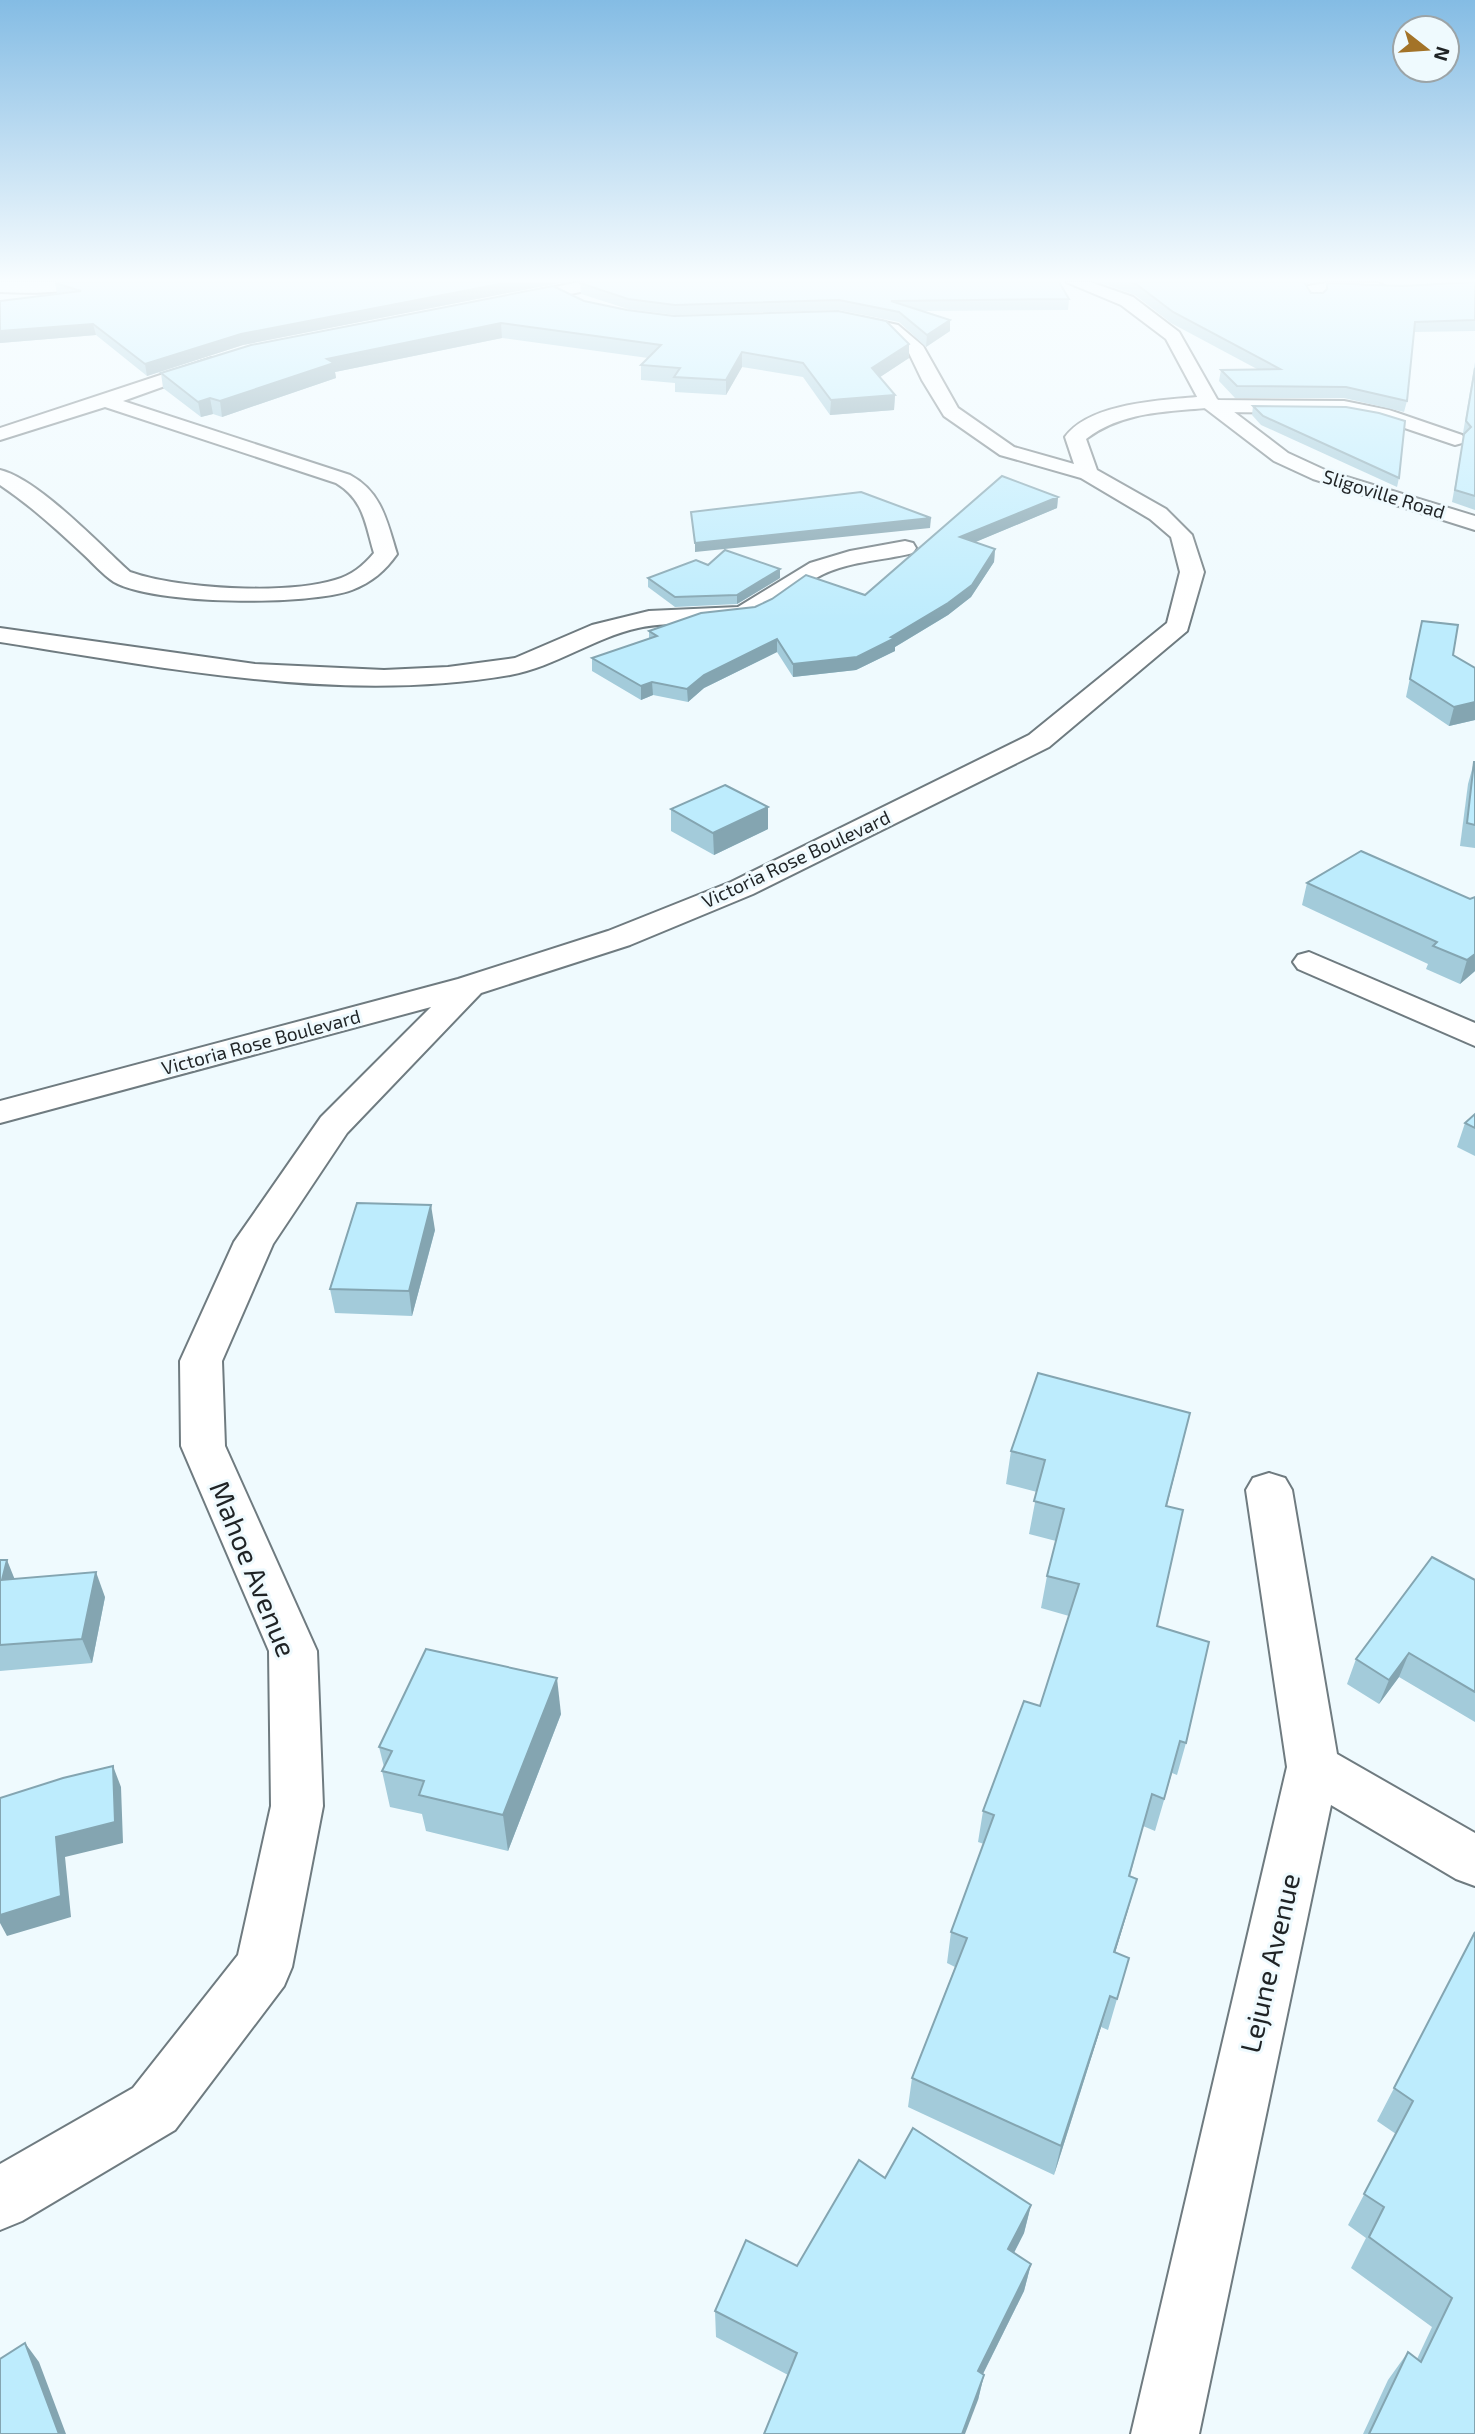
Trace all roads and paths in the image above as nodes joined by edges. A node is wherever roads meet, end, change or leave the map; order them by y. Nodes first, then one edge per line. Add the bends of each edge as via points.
1 (119, 396) edge
2 (941, 396) edge
3 (1207, 396) edge
4 (105, 401) junction
5 (1212, 404) junction
6 (0, 433) edge
7 (1455, 439) dead end
8 (1088, 473) junction
9 (0, 476) edge
10 (35, 499) junction
11 (0, 506) edge
12 (1475, 523) edge
13 (905, 548) dead end
14 (0, 635) edge
15 (1309, 962) dead end
16 (470, 986) junction
17 (1475, 1036) edge
18 (0, 1112) edge
19 (1269, 1490) dead end
20 (1314, 1767) junction
21 (1475, 1861) edge
22 (0, 2199) edge
23 (1165, 2434) edge

1 - 4 street
2 - 8 street, Victoria Rose Boulevard via 951,412 1007,451
3 - 5 street, Sligoville Road
4 - 6 street
4 - 10 street via 321,471 357,487 369,501 386,554 381,565 348,583 281,596 142,584 122,578
5 - 7 street via 1344,407 1382,414
5 - 8 street via 1120,412 1090,424 1075,438
5 - 12 street, Sligoville Road via 1281,457
8 - 16 street, Victoria Rose Boulevard via 1158,514 1181,536 1192,572 1178,626 1038,741 742,888 619,938
9 - 10 street
10 - 11 street
13 - 14 street via 816,568 746,611 662,616 598,629 515,666 445,676 380,678 209,667
15 - 17 street
16 - 18 street, Victoria Rose Boulevard
16 - 22 street, Mahoe Avenue via 334,1125 254,1242 201,1361 203,1446 292,1651 297,1807 264,1967 154,2109
19 - 20 street, Lejune Avenue
20 - 21 street
20 - 23 street, Lejune Avenue

